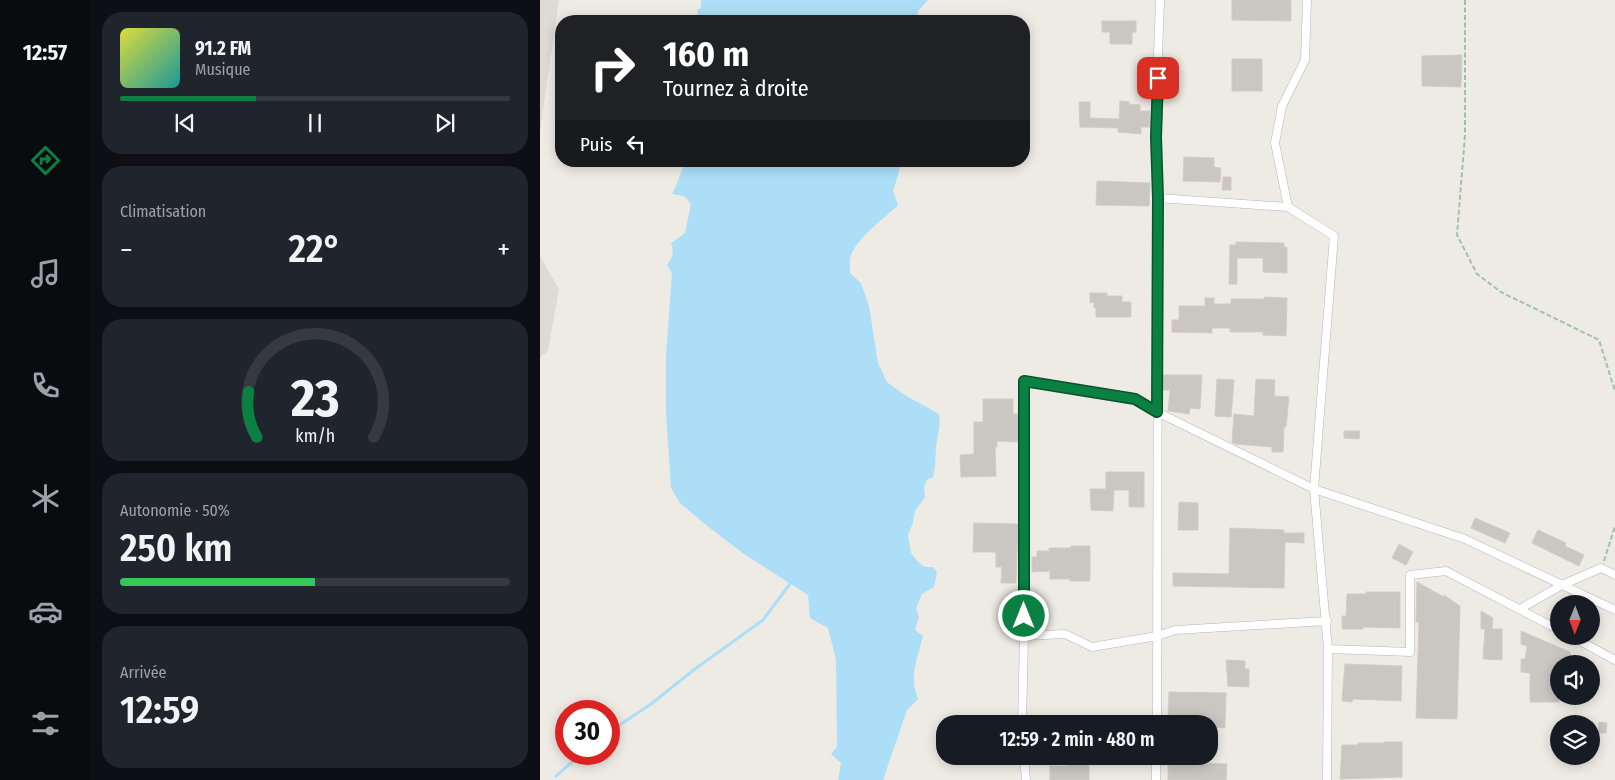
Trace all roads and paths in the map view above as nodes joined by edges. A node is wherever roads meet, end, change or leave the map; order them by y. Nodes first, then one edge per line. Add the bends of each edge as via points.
1 (1160, 0) edge
2 (1306, 0) edge
3 (1465, 0) edge
4 (1158, 198) junction
5 (1288, 207) junction
6 (1615, 391) edge
7 (1157, 412) junction
8 (1314, 489) junction
9 (1615, 526) edge
10 (1601, 568) junction
11 (1615, 575) edge
12 (1562, 585) junction
13 (1520, 609) junction
14 (1615, 610) edge
15 (1327, 621) junction
16 (1550, 625) edge
17 (1024, 636) junction
18 (1157, 636) junction
19 (1588, 645) edge
20 (1328, 649) junction
21 (1615, 660) edge
22 (1022, 715) edge
23 (1156, 715) edge
24 (1025, 765) edge
25 (1156, 765) edge
26 (1026, 780) edge
27 (1156, 780) edge
28 (1327, 780) edge

1 - 4 street via 1156,137
2 - 5 street via 1306,60 1282,106 1275,143
3 - 6 path via 1465,135 1457,235 1477,274 1501,292 1599,340
4 - 5 street
4 - 7 street
5 - 8 street via 1334,236
7 - 8 street
7 - 17 street via 1135,399 1024,381
7 - 18 street
8 - 12 street via 1465,539
8 - 15 street
9 - 10 path
10 - 11 street
10 - 12 street
12 - 13 street
12 - 14 street
13 - 16 street
13 - 20 street via 1446,571 1410,575 1410,652
15 - 18 street via 1175,630
15 - 20 street
17 - 18 street via 1065,634 1092,647
17 - 22 street
18 - 23 street
19 - 21 street
20 - 28 street
24 - 26 street
25 - 27 street

